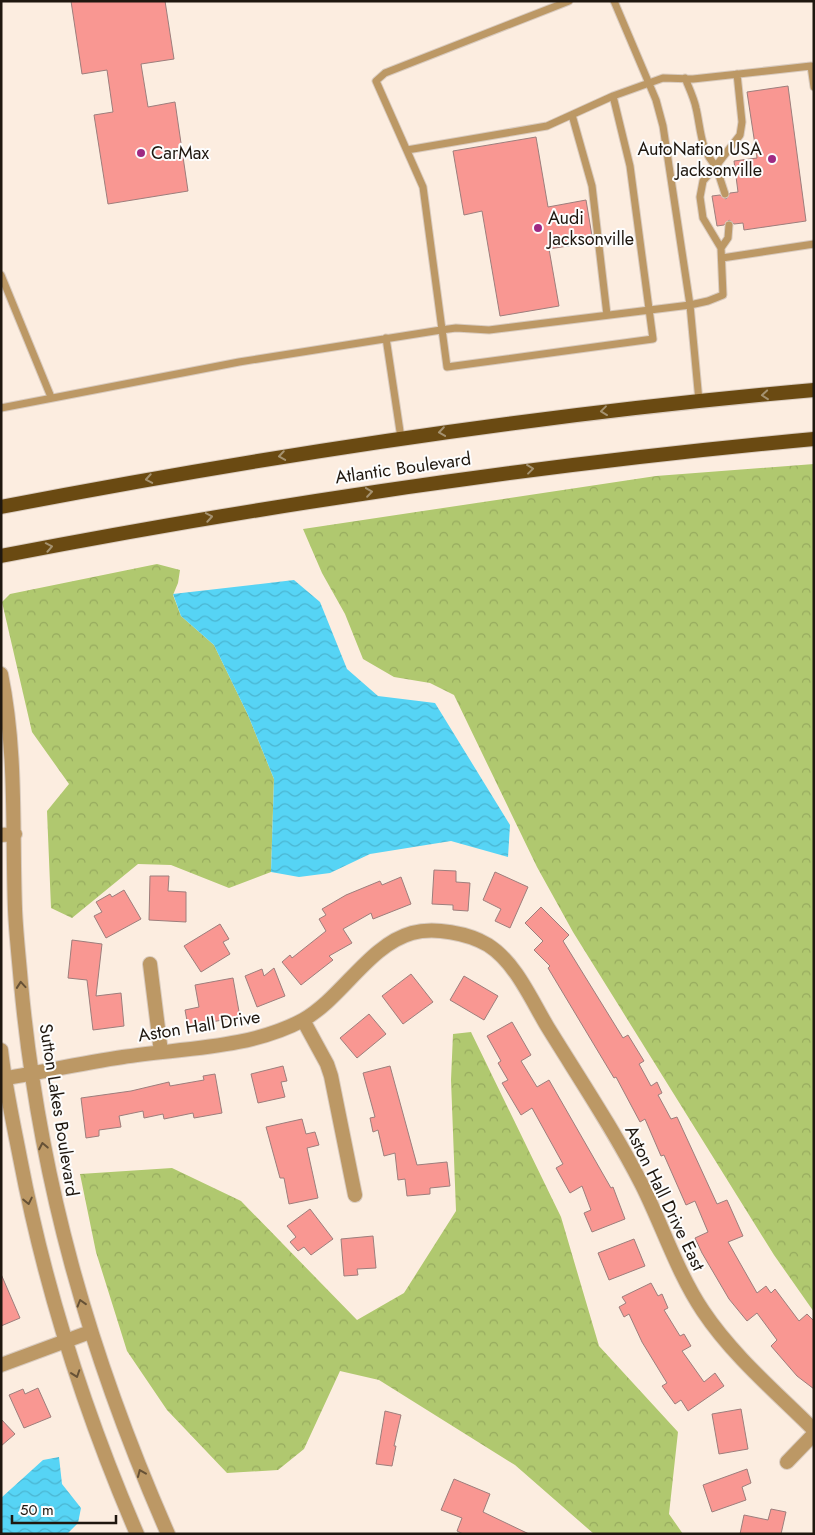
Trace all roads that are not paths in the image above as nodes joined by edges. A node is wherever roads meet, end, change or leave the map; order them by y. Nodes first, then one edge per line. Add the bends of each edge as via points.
1 (570, 1) edge
2 (614, 1) edge
3 (737, 74) junction
4 (685, 78) junction
5 (648, 82) junction
6 (814, 84) edge
7 (613, 96) junction
8 (572, 115) junction
9 (407, 150) junction
10 (716, 166) junction
11 (725, 194) dead end
12 (729, 225) dead end
13 (814, 244) edge
14 (721, 248) junction
15 (722, 258) junction
16 (1, 275) edge
17 (690, 305) junction
18 (649, 310) junction
19 (608, 315) junction
20 (441, 330) junction
21 (386, 338) junction
22 (814, 390) edge
23 (51, 398) junction
24 (699, 401) junction
25 (1, 408) edge
26 (401, 438) junction
27 (814, 439) edge
28 (1, 507) edge
29 (1, 556) edge
30 (1, 674) edge
31 (8, 835) edge
32 (457, 934) joint
33 (150, 964) dead end
34 (303, 1020) junction
35 (1, 1050) edge
36 (161, 1052) junction
37 (31, 1072) junction
38 (3, 1079) edge
39 (355, 1195) dead end
40 (90, 1332) junction
41 (65, 1342) junction
42 (1, 1365) edge
43 (814, 1430) edge
44 (814, 1434) edge
45 (787, 1462) dead end
46 (137, 1534) edge
47 (168, 1534) edge

1 - 9 lane via 385,73 376,81
2 - 5 lane
3 - 4 lane
3 - 6 lane via 811,66
3 - 10 lane via 742,122 740,135
4 - 5 lane
4 - 10 lane via 696,106 703,146 708,159
5 - 7 lane
5 - 17 lane via 663,126
7 - 8 lane
7 - 18 lane via 630,166
8 - 9 lane via 547,126
8 - 19 lane via 592,186
9 - 20 lane via 423,187
10 - 11 lane
10 - 14 lane via 703,181 700,197 703,218
12 - 14 lane via 728,238
13 - 15 lane
14 - 15 lane
15 - 17 lane via 723,295
16 - 23 lane
17 - 18 lane
17 - 24 lane
18 - 19 lane
18 - 20 lane via 653,339 447,367
19 - 20 lane via 489,330
20 - 21 lane
21 - 23 lane
21 - 26 lane
22 -> 24 highway, Atlantic Boulevard
23 - 25 lane
24 -> 26 highway, Atlantic Boulevard
26 -> 28 highway, Atlantic Boulevard via 222,466
29 -> 27 highway, Atlantic Boulevard via 355,494 611,459
30 - 31 street, Sutton Lakes Boulevard via 14,782
37 -> 31 street, Sutton Lakes Boulevard
32 - 34 street, Aston Hall Drive via 413,932 398,939 380,952 330,1001
32 - 43 street, Aston Hall Drive East via 489,946 520,980 629,1160 683,1279 703,1312 727,1344
33 - 36 street
34 - 36 street, Aston Hall Drive via 264,1037
34 - 39 street via 331,1076
35 - 38 street
36 - 37 street, Aston Hall Drive
37 - 38 street, Aston Hall Drive
40 -> 37 street, Sutton Lakes Boulevard via 57,1212 42,1145
38 -> 41 street via 29,1205
40 - 41 street
47 -> 40 street, Sutton Lakes Boulevard via 115,1405
41 - 42 street
41 -> 46 street via 104,1457
44 - 45 street

